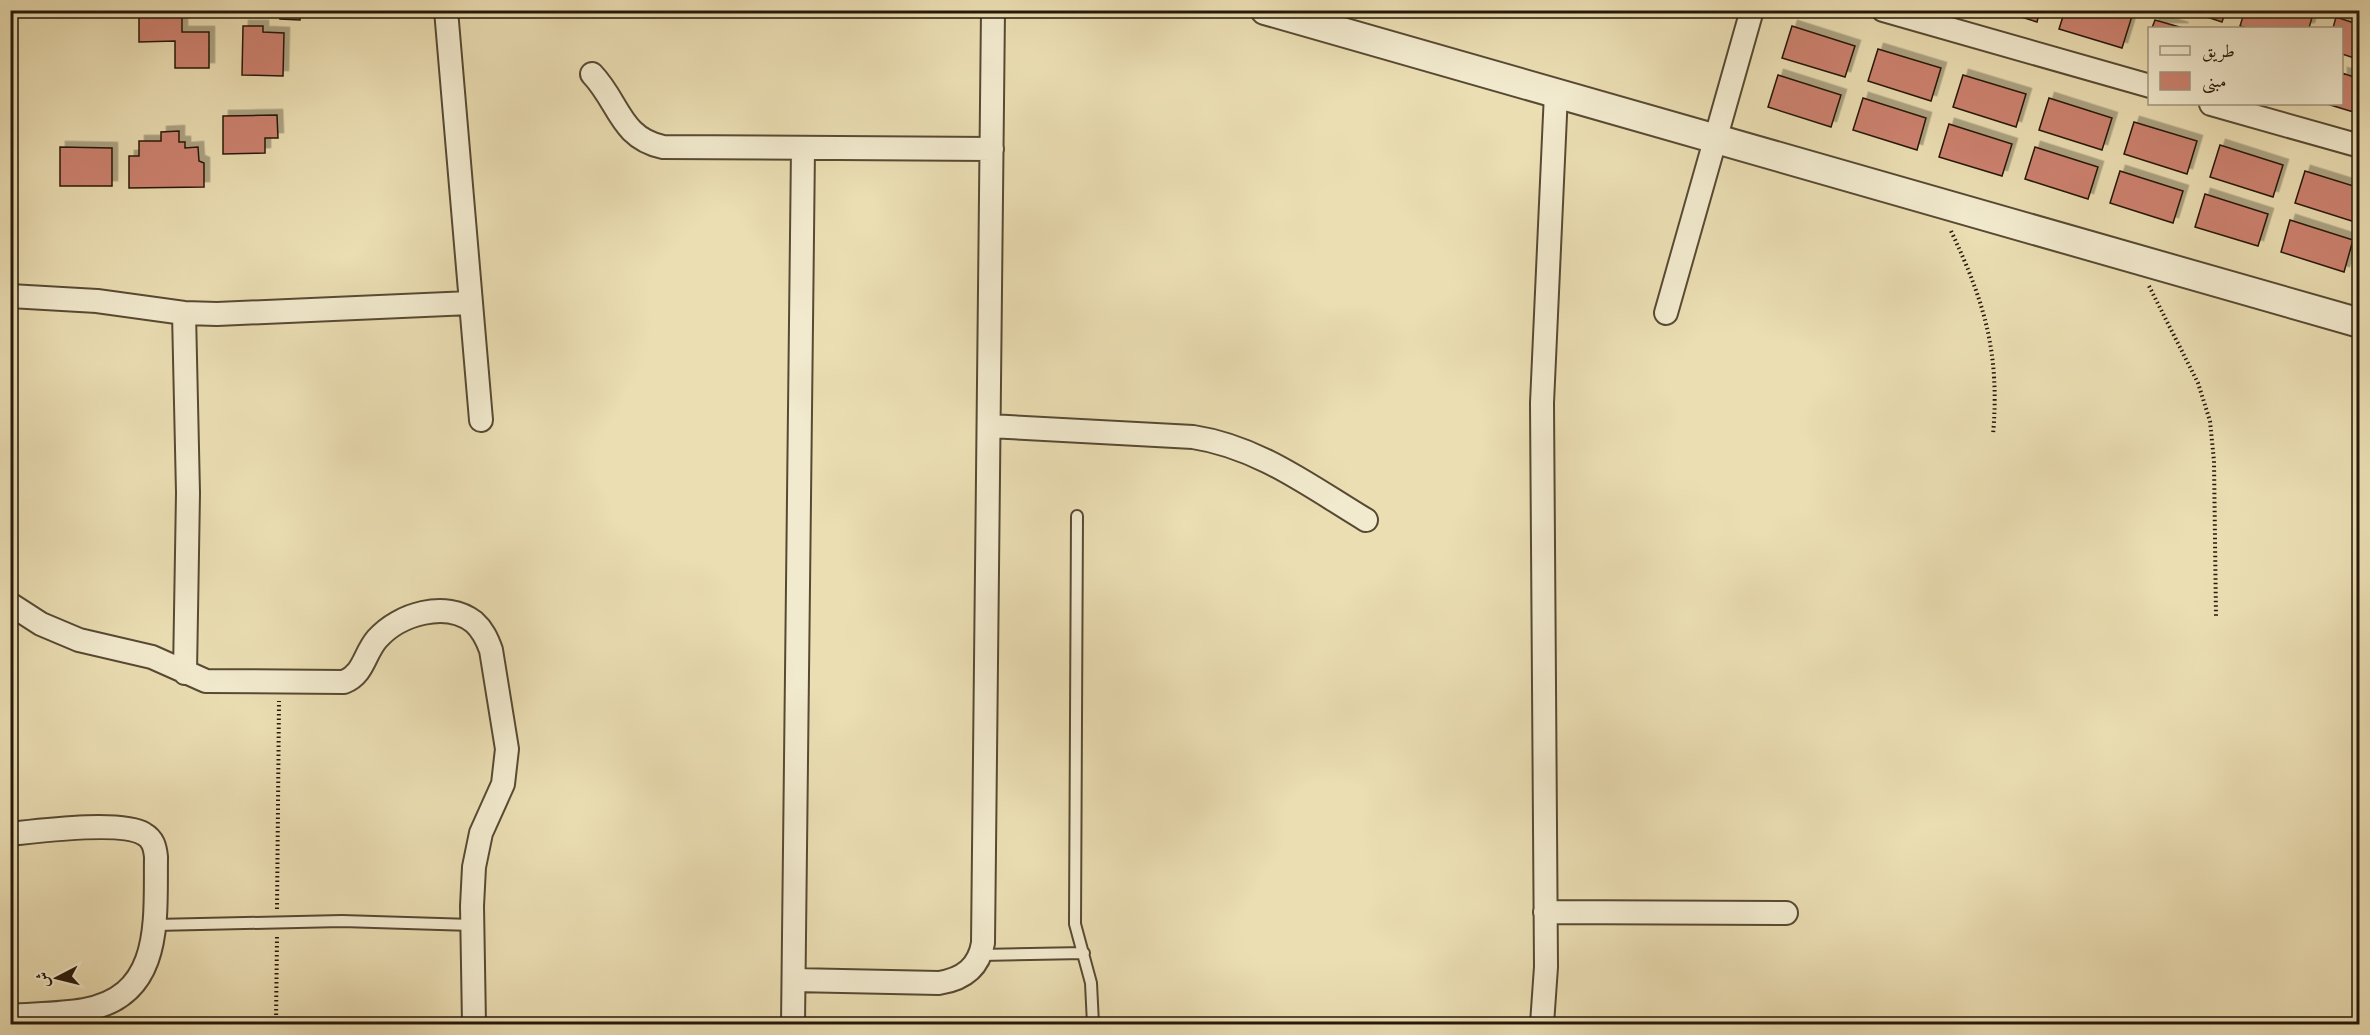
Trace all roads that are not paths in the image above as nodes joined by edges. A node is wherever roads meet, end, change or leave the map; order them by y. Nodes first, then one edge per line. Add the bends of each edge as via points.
1 (446, 10) edge
2 (993, 10) edge
3 (1265, 10) edge
4 (1752, 10) edge
5 (1883, 10) edge
6 (592, 74) dead end
7 (2148, 85) edge
8 (1556, 93) junction
9 (2215, 105) edge
10 (1714, 139) junction
11 (2360, 146) edge
12 (803, 148) junction
13 (992, 149) junction
14 (10, 296) edge
15 (471, 303) junction
16 (184, 313) junction
17 (1666, 313) dead end
18 (2360, 323) edge
19 (481, 420) dead end
20 (989, 426) junction
21 (1077, 516) dead end
22 (1366, 520) dead end
23 (10, 604) edge
24 (185, 673) junction
25 (10, 834) edge
26 (1545, 912) junction
27 (1786, 913) dead end
28 (155, 925) junction
29 (472, 925) junction
30 (1084, 953) junction
31 (981, 955) junction
32 (794, 980) junction
33 (10, 1016) edge
34 (474, 1024) edge
35 (793, 1024) edge
36 (1093, 1024) edge
37 (1542, 1024) edge

1 - 15 street
2 - 13 street
3 - 8 street
4 - 10 street
5 - 7 street
6 - 12 street via 609,94 626,126 652,145
8 - 10 street
8 - 26 street via 1542,403
9 - 11 street
10 - 17 street
10 - 18 street
12 - 13 street
12 - 32 street
13 - 20 street
14 - 16 street via 108,302
15 - 16 street via 257,314
15 - 19 street
16 - 24 street via 188,493
20 - 22 street via 1209,440 1270,461
20 - 31 street
21 - 30 lane via 1075,924
23 - 24 street via 69,636 152,657
24 - 29 street via 206,681 338,683 350,680 386,630 405,618 456,613 480,628 491,650 507,749 503,784 476,850
25 - 28 street via 77,828 142,832 155,847
26 - 27 street
26 - 37 street
28 - 29 lane via 277,921
28 - 33 street via 146,964 132,984 114,999 83,1010
29 - 34 street
30 - 31 lane
30 - 36 lane via 1091,982
31 - 32 street via 965,975 946,982
32 - 35 street

